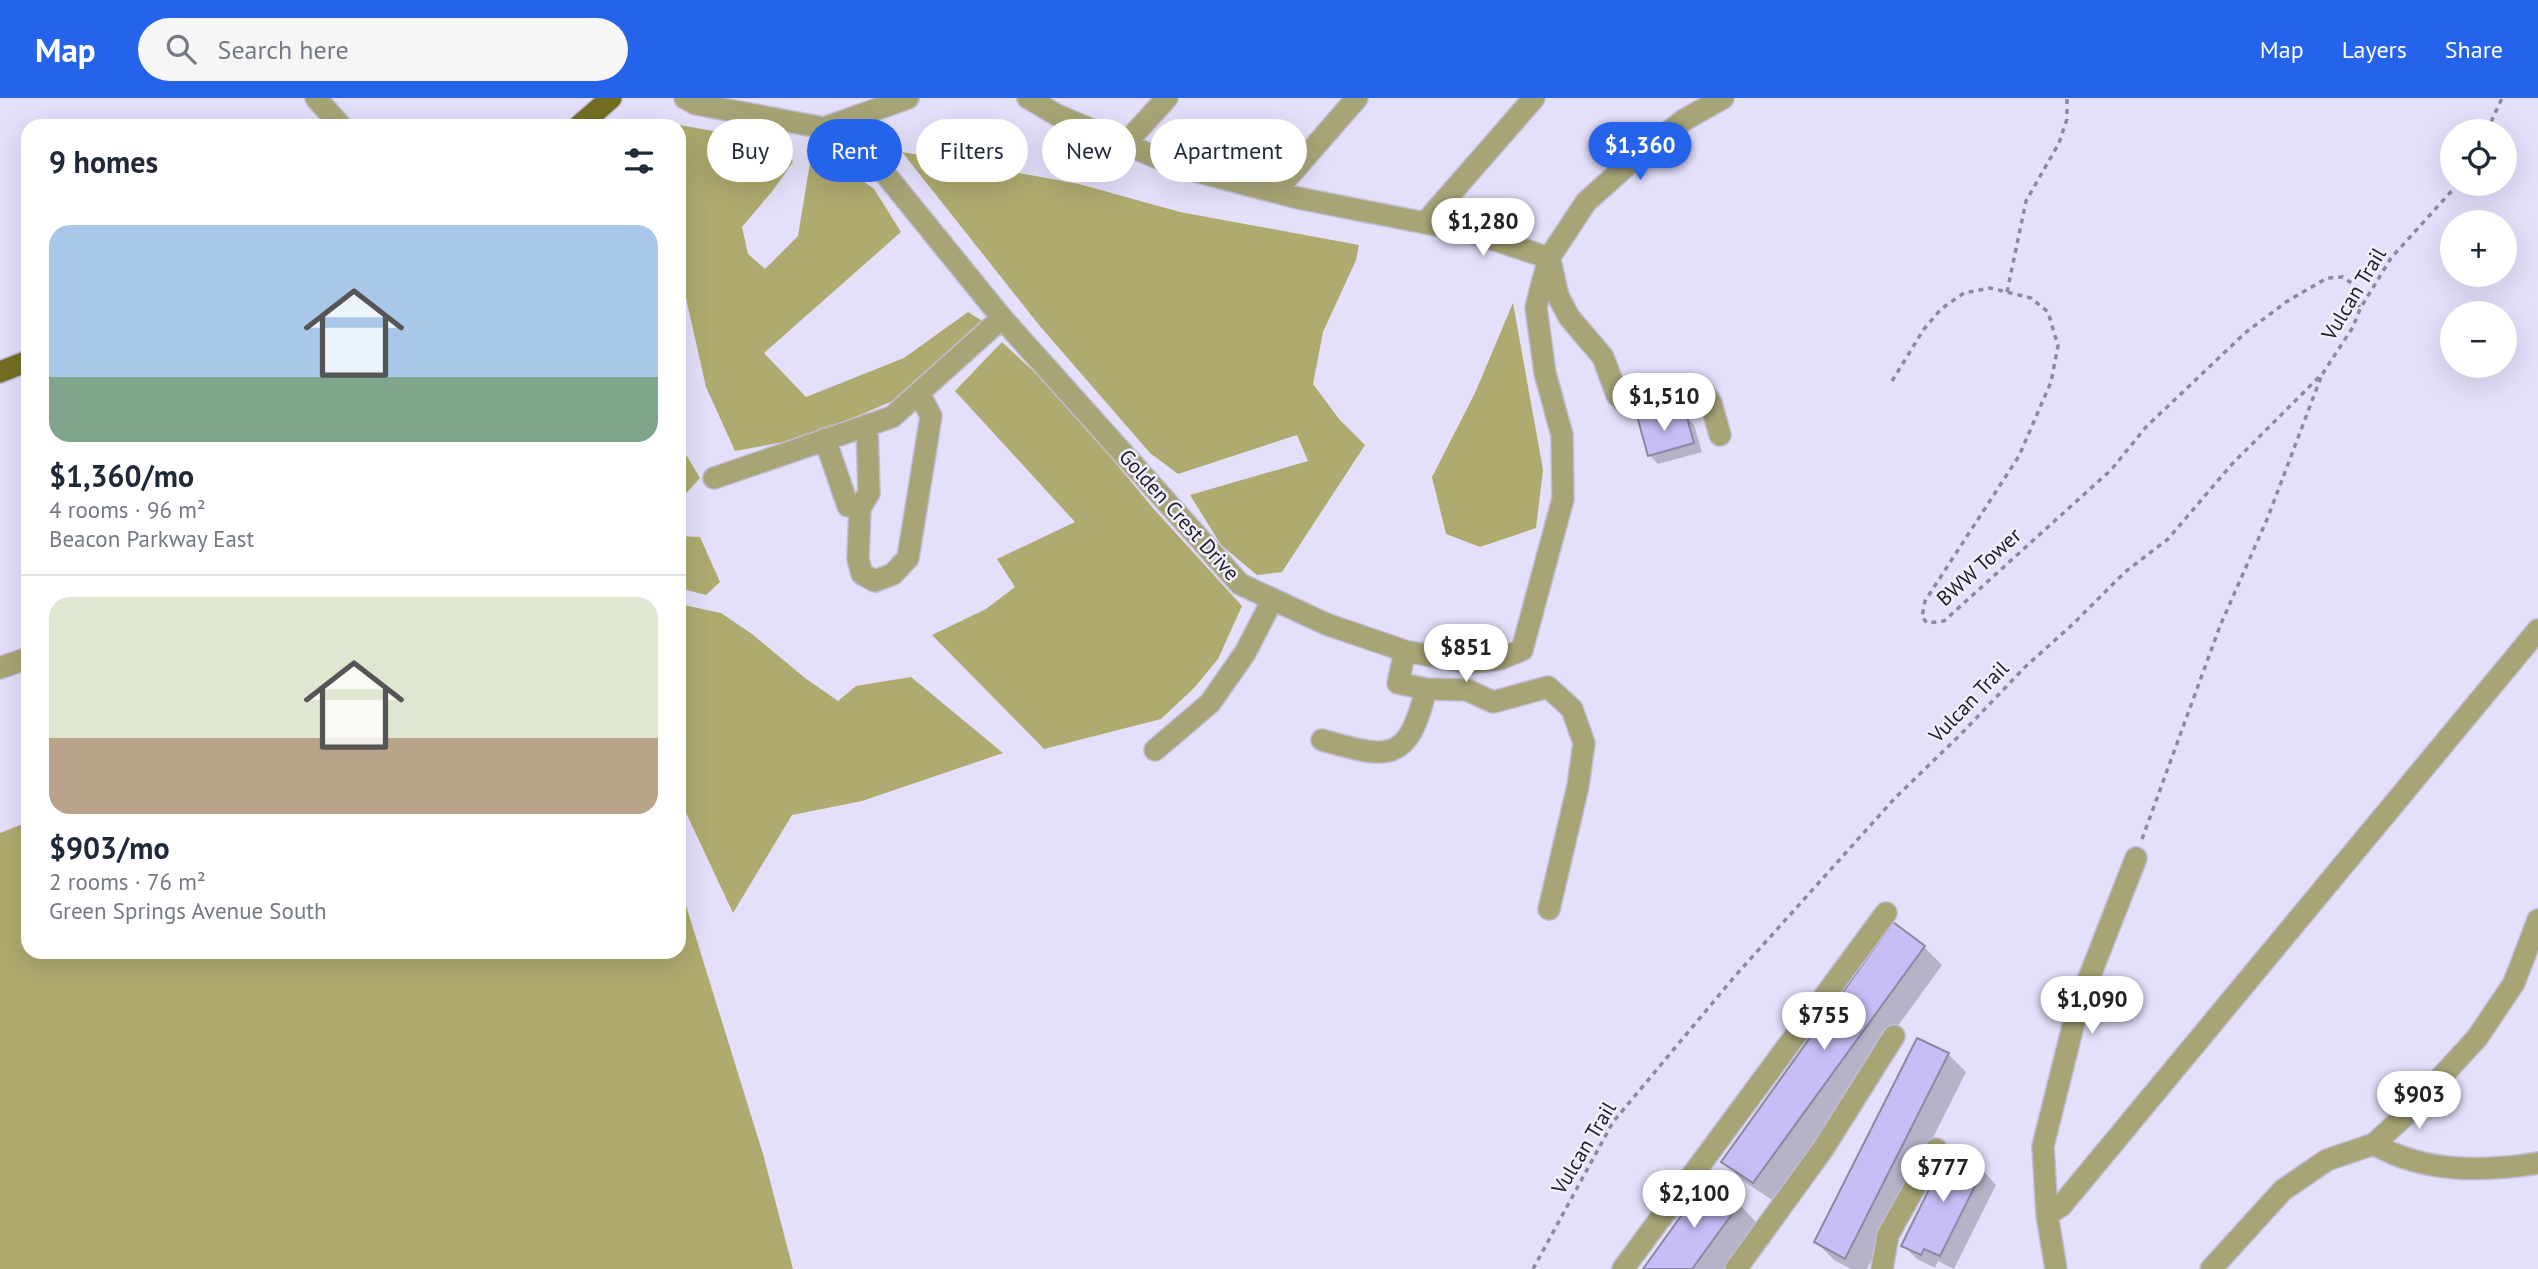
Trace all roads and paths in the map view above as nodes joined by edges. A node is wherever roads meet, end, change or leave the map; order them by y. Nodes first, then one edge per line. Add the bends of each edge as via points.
1 (316, 98) edge
2 (611, 98) edge
3 (685, 98) edge
4 (908, 98) edge
5 (1028, 98) edge
6 (1167, 98) edge
7 (1357, 98) edge
8 (1534, 98) edge
9 (1723, 98) edge
10 (2067, 98) edge
11 (2502, 98) edge
12 (335, 119) edge
13 (587, 119) edge
14 (849, 119) edge
15 (1064, 119) edge
16 (2492, 119) edge
17 (807, 125) edge
18 (1136, 132) edge
19 (1136, 149) edge
20 (892, 182) edge
21 (1275, 192) junction
22 (2447, 196) edge
23 (1424, 223) junction
24 (1549, 258) junction
25 (2007, 292) junction
26 (2360, 309) junction
27 (1002, 318) junction
28 (21, 364) edge
29 (0, 372) edge
30 (2323, 373) junction
31 (1892, 381) dead end
32 (919, 393) junction
33 (867, 425) junction
34 (1720, 435) dead end
35 (825, 439) junction
36 (713, 478) dead end
37 (860, 508) junction
38 (1273, 599) junction
39 (2538, 630) edge
40 (1405, 651) junction
41 (21, 660) edge
42 (0, 668) edge
43 (1426, 689) junction
44 (1322, 740) dead end
45 (1155, 750) dead end
46 (2136, 858) joint
47 (1549, 909) dead end
48 (1886, 913) dead end
49 (2538, 919) edge
50 (1894, 1036) dead end
51 (2374, 1144) junction
52 (1936, 1149) dead end
53 (2538, 1163) edge
54 (2047, 1215) junction
55 (1533, 1269) edge
56 (1623, 1269) edge
57 (1736, 1269) edge
58 (1882, 1269) edge
59 (2056, 1269) edge
60 (2211, 1269) edge

1 - 12 street
2 - 13 main road
3 - 17 street, Golden Crest Drive
4 - 14 street
5 - 15 street
6 - 18 street
7 - 21 street
8 - 23 street
9 - 24 street via 1684,120 1586,202
10 - 25 path via 2067,119 2059,144 2025,201
11 - 16 path
19 - 21 street via 1179,167
20 - 27 street, Golden Crest Drive
21 - 23 street
22 - 26 path, Vulcan Trail via 2391,258
23 - 24 street via 1471,232
24 - 34 street via 1558,296 1603,356 1617,395 1625,402 1689,388 1703,391
24 - 40 street, Golden Crest Drive via 1536,307 1545,373 1562,435 1563,499 1522,650 1500,659 1468,663
25 - 26 path, BWW Tower via 2031,298 2048,312 2058,346 2051,382 2019,456 1925,601 1922,617 1927,624 1944,621 2111,470 2146,428 2245,333 2286,302 2327,278 2343,277 2357,287
25 - 31 path, BWW Tower via 1990,288 1964,293 1941,309
26 - 30 path, Vulcan Trail
27 - 32 street
27 - 38 street, Golden Crest Drive via 1240,584
28 - 29 main road
30 - 46 path via 2220,626
30 - 55 path, Vulcan Trail via 2232,464 2168,538 2125,572 2025,667 1895,798 1735,976 1613,1122
32 - 33 street via 892,417
32 - 37 street via 931,416 908,558 893,574 875,581 862,575 858,559
33 - 35 street
33 - 37 street via 869,493
35 - 36 street
35 - 37 street via 848,506
38 - 40 street, Golden Crest Drive via 1326,624
38 - 45 street via 1245,653 1210,703
39 - 54 street via 2061,1206
40 - 43 street via 1398,683
41 - 42 street
43 - 44 street via 1418,721 1394,750 1363,752
43 - 47 street via 1467,690 1493,702 1548,687 1572,709 1584,743
46 - 54 street via 2078,1006 2043,1146
48 - 56 street
49 - 51 street via 2514,983 2477,1038
50 - 57 street via 1823,1149
51 - 53 street via 2395,1156 2437,1167 2500,1169
51 - 60 street via 2327,1160 2283,1190
52 - 58 street via 1888,1235
54 - 59 street

